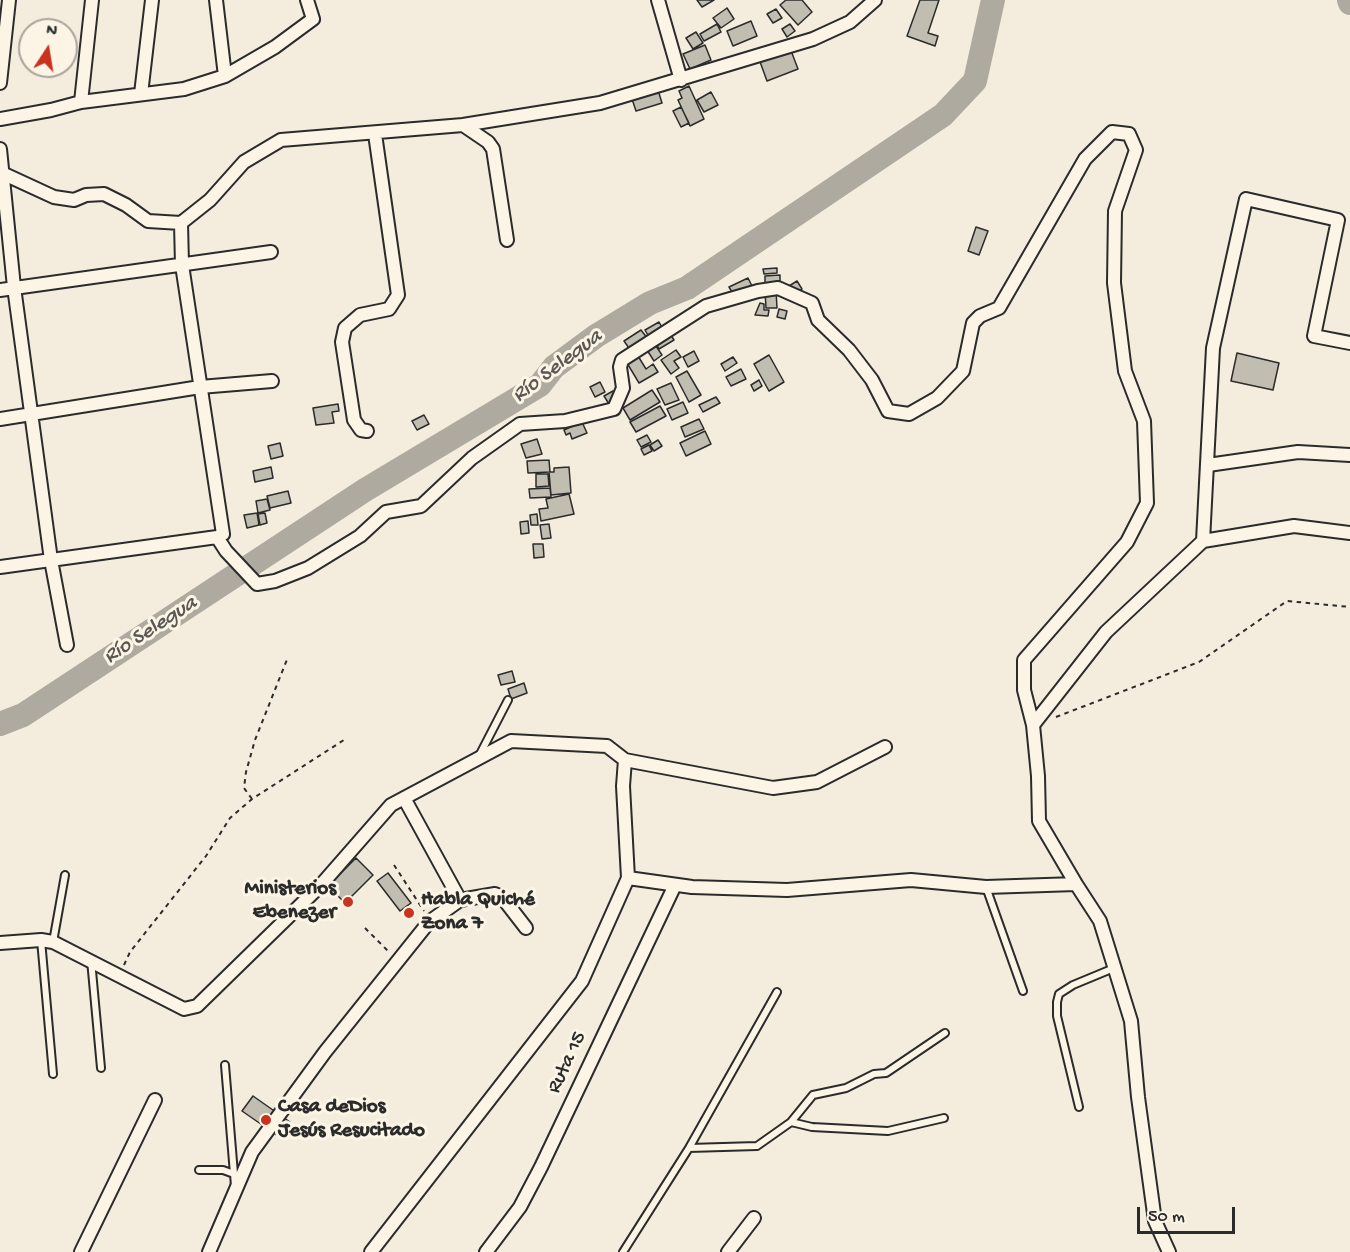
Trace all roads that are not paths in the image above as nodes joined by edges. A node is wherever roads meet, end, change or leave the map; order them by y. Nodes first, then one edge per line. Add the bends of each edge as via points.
1 (9, 0) edge
2 (92, 0) edge
3 (152, 0) edge
4 (216, 0) edge
5 (306, 0) edge
6 (658, 0) edge
7 (875, 0) edge
8 (3, 22) edge
9 (225, 76) junction
10 (681, 80) junction
11 (0, 83) edge
12 (141, 94) junction
13 (81, 102) junction
14 (0, 119) edge
15 (463, 125) junction
16 (375, 134) junction
17 (0, 149) edge
18 (2, 174) junction
19 (181, 223) junction
20 (507, 240) dead end
21 (271, 252) dead end
22 (182, 265) junction
23 (14, 287) junction
24 (0, 290) edge
25 (1350, 343) edge
26 (272, 381) dead end
27 (200, 387) junction
28 (33, 414) junction
29 (0, 419) edge
30 (367, 431) dead end
31 (1350, 455) edge
32 (1208, 465) junction
33 (1350, 533) edge
34 (217, 537) junction
35 (1203, 541) junction
36 (51, 560) junction
37 (0, 567) edge
38 (67, 645) dead end
39 (508, 700) dead end
40 (1033, 725) junction
41 (885, 747) dead end
42 (478, 758) junction
43 (625, 760) junction
44 (404, 798) junction
45 (65, 875) dead end
46 (628, 878) junction
47 (1076, 884) junction
48 (675, 885) junction
49 (986, 887) junction
50 (460, 900) junction
51 (526, 928) dead end
52 (47, 941) junction
53 (0, 943) edge
54 (91, 960) junction
55 (1114, 968) junction
56 (1023, 991) dead end
57 (777, 992) dead end
58 (945, 1033) dead end
59 (225, 1065) dead end
60 (102, 1068) dead end
61 (53, 1074) dead end
62 (156, 1100) dead end
63 (1079, 1107) dead end
64 (944, 1118) dead end
65 (791, 1122) junction
66 (689, 1148) junction
67 (199, 1170) dead end
68 (235, 1181) junction
69 (754, 1218) dead end
70 (81, 1252) edge
71 (209, 1252) edge
72 (371, 1252) edge
73 (486, 1252) edge
74 (623, 1252) edge
75 (728, 1252) edge
76 (1169, 1252) edge

1 - 8 street
2 - 13 street
3 - 12 street
4 - 9 street
5 - 9 street via 313,19
6 - 10 street
7 - 10 street via 850,22 813,39
8 - 11 street
9 - 12 street via 184,89
10 - 15 street via 600,103
12 - 13 street
13 - 14 street
15 - 16 street
15 - 20 street via 493,149
16 - 19 street via 281,140 244,162 210,200
16 - 30 street via 398,295 390,309 360,315 345,328 342,342 354,420 361,430
17 - 18 street
18 - 19 street via 54,197 74,200 104,194 148,221
18 - 23 street
19 - 22 street
21 - 22 street
22 - 23 street
22 - 27 street
23 - 24 street
23 - 28 street
25 - 32 street via 1314,336 1338,220 1246,199 1213,348
26 - 27 street
27 - 28 street
27 - 34 street via 224,534
28 - 29 street
28 - 36 street
31 - 32 street via 1298,452
32 - 35 street
33 - 35 street via 1294,526
34 - 36 street
34 - 40 street via 257,584 308,568 360,536 386,512 421,506 472,458 520,424 566,421 614,409 624,388 622,360 706,306 758,291 778,288 812,303 818,320 849,350 872,380 888,411 909,414 938,398 963,371 973,323 999,308 1085,159 1112,132 1129,134 1136,150 1115,211 1114,283 1125,371 1144,421 1147,503 1127,542 1024,660 1024,690
35 - 40 street via 1106,632
36 - 37 street
36 - 38 street
39 - 42 lane
40 - 47 street via 1039,821
41 - 43 street via 817,782 773,788
42 - 43 street via 511,741 607,746
42 - 44 street
43 - 46 street via 622,786
44 - 50 street
44 - 54 street via 391,805 321,885 197,1006 184,1009
45 - 52 lane
46 - 48 street
46 - 72 street via 582,981
47 - 49 street
47 - 55 street via 1100,921
48 - 49 street via 787,890 911,880
48 - 73 street, Ruta 15 via 541,1167 520,1207
49 - 56 lane
50 - 51 street via 490,894 502,897
50 - 68 street via 431,921 397,960 252,1152
52 - 53 street
52 - 54 street
52 - 61 lane
54 - 60 lane
55 - 63 lane via 1059,994 1057,1016
55 - 76 street via 1131,1021 1155,1221
57 - 66 lane
58 - 65 lane via 886,1073 813,1095
59 - 68 lane
62 - 70 street
64 - 65 lane via 888,1131 812,1127
65 - 66 lane via 757,1146
66 - 74 lane
67 - 68 lane via 223,1170
68 - 71 street
69 - 75 street

